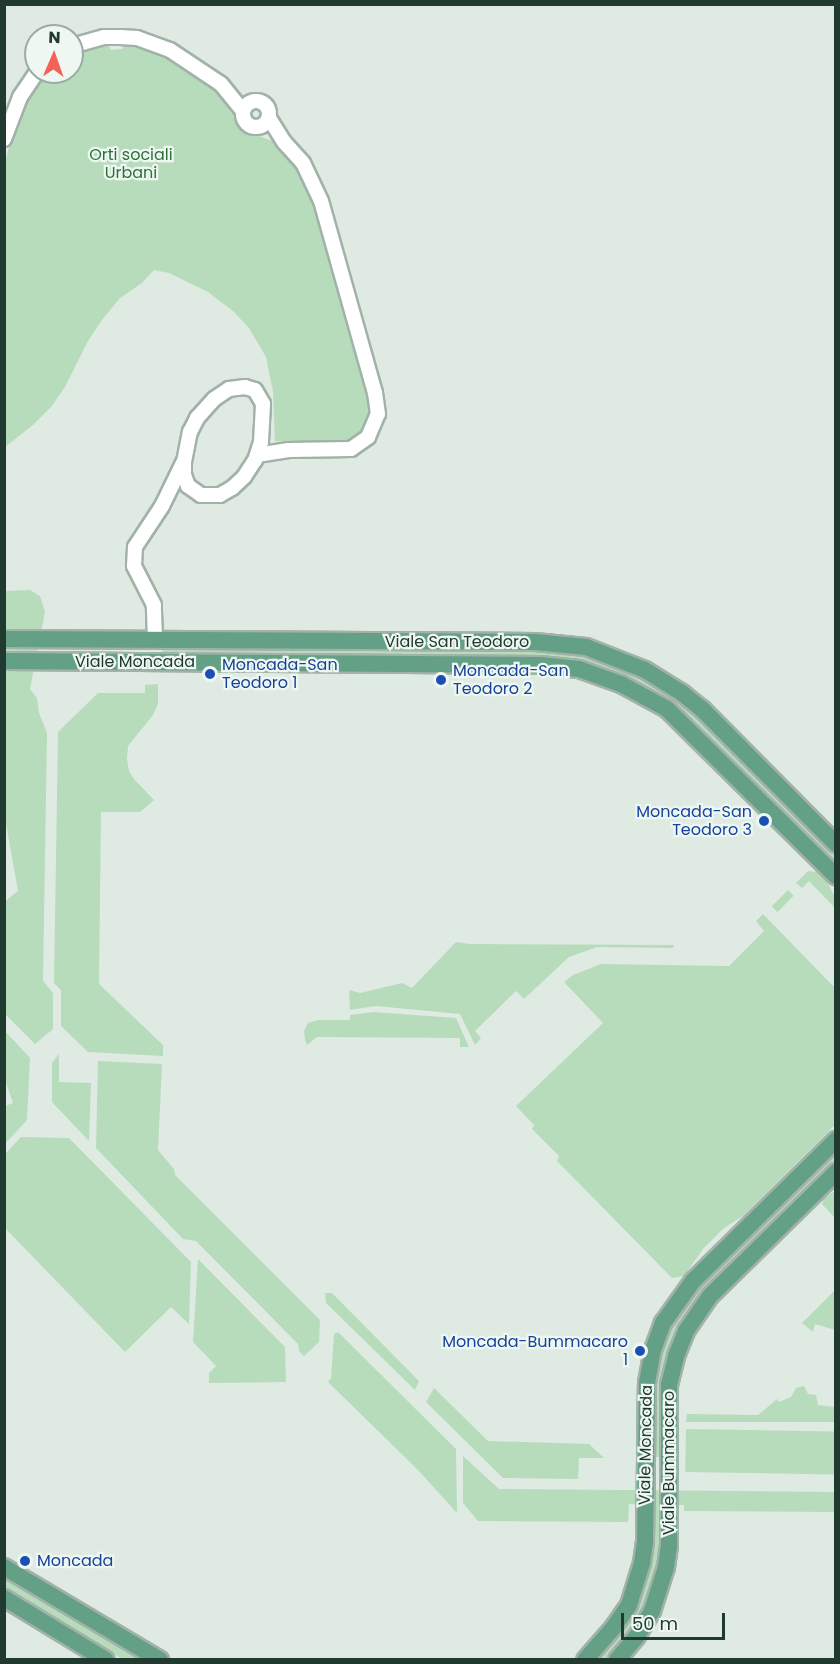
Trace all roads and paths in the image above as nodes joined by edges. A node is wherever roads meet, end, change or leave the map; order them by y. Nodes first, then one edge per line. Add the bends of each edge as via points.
1 (84, 43) edge
2 (29, 84) edge
3 (248, 107) junction
4 (269, 117) junction
5 (253, 127) junction
6 (4, 139) edge
7 (284, 142) junction
8 (262, 435) junction
9 (289, 450) junction
10 (257, 455) junction
11 (184, 462) junction
12 (195, 492) junction
13 (162, 506) junction
14 (4, 639) edge
15 (103, 640) junction
16 (155, 640) junction
17 (4, 662) edge
18 (103, 662) junction
19 (155, 662) junction
20 (836, 844) edge
21 (836, 876) edge
22 (836, 1140) edge
23 (836, 1172) edge
24 (4, 1567) edge
25 (4, 1598) edge
26 (106, 1659) edge
27 (160, 1659) edge
28 (585, 1659) edge
29 (616, 1659) edge

1 - 3 street via 104,37 137,38 170,50
2 - 6 street
3 - 4 street via 266,106
3 - 5 street via 247,124
4 - 5 street via 266,123
4 - 7 street
5 - 7 street
7 - 9 street via 303,163 321,201 378,414 368,437 351,450
8 - 9 street via 269,444
8 - 10 street
8 - 11 street via 260,396 245,387 229,389 197,418
9 - 10 street
10 - 12 street via 232,488 211,497
11 - 12 street via 188,486
11 - 13 street
12 - 13 street via 176,496
13 - 16 street via 135,547 134,558 137,574 154,605
14 - 15 main road, Viale San Teodoro
15 - 16 main road, Viale San Teodoro
15 - 18 main road
16 - 19 main road
16 - 20 main road, Viale San Teodoro via 535,642 603,652 662,679 702,709
17 - 18 main road, Viale Moncada
18 - 19 main road, Viale Moncada
19 - 21 main road, Viale Moncada via 540,665 603,676 674,714
22 - 28 main road, Viale Moncada via 693,1281 663,1323 648,1369 645,1542 637,1583 614,1628
23 - 29 main road, Viale Bummacaro via 710,1296 686,1330 669,1385 669,1545 660,1591 637,1636
24 - 27 main road
25 - 26 main road

